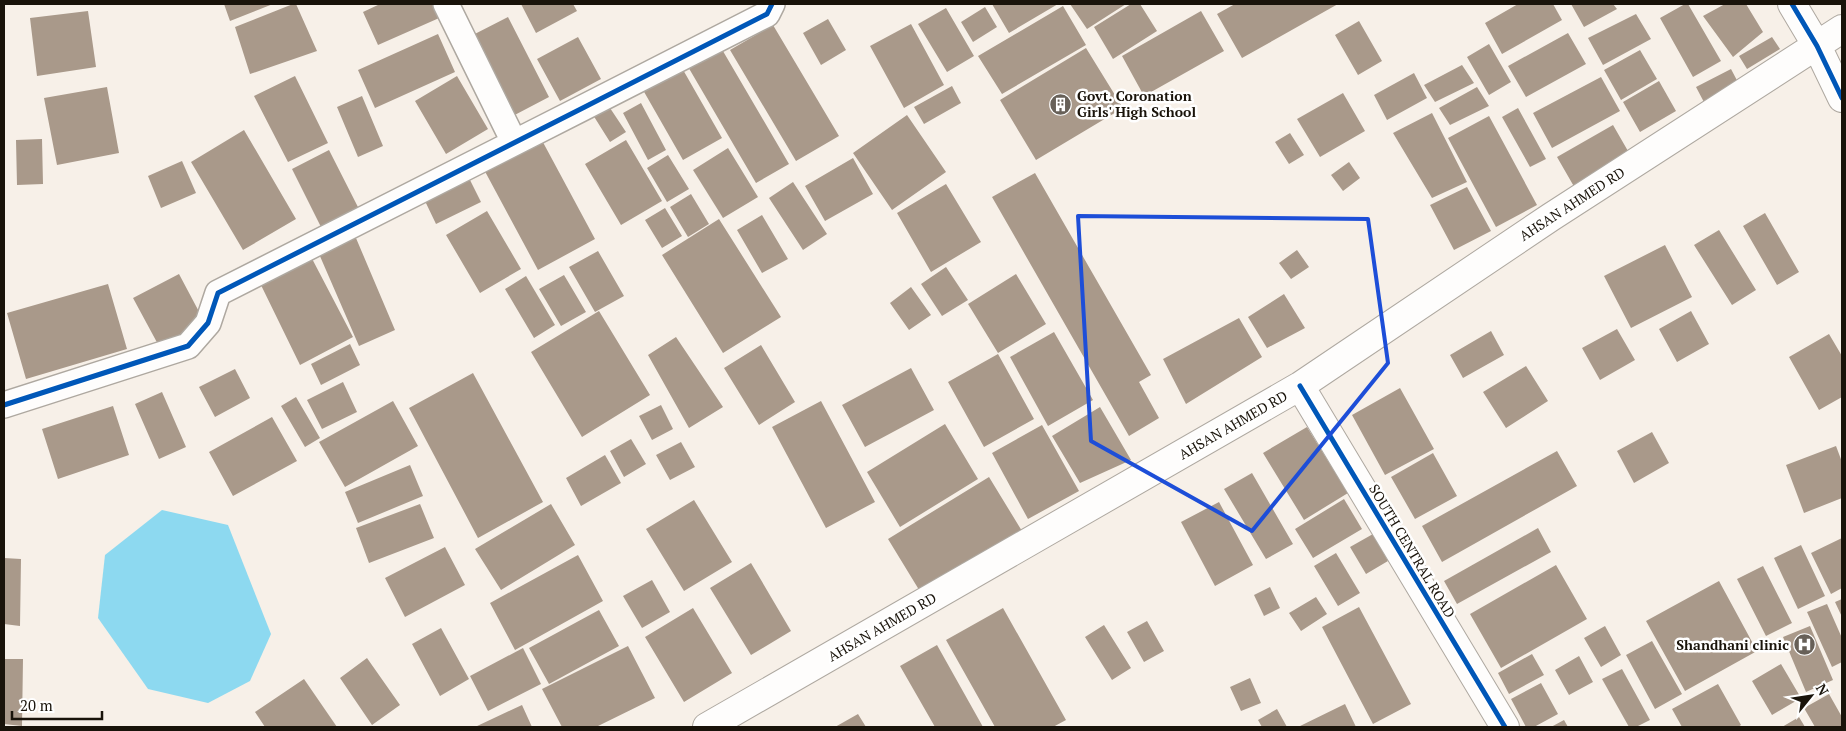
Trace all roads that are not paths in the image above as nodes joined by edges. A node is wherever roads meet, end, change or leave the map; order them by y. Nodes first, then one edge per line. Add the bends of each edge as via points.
1 (446, 4) edge
2 (772, 4) edge
3 (1792, 4) edge
4 (1842, 29) edge
5 (1817, 46) junction
6 (1842, 98) edge
7 (514, 142) junction
8 (1300, 386) junction
9 (4, 405) edge
10 (708, 727) edge
11 (1505, 727) edge

1 - 7 street
2 - 7 street via 767,14
3 - 5 main road
4 - 5 main road, AHSAN AHMED RD
5 - 6 main road
5 - 8 main road, AHSAN AHMED RD via 1551,217
7 - 9 street via 451,177 218,293 208,323 188,346
8 - 10 main road, AHSAN AHMED RD
8 - 11 main road, SOUTH CENTRAL ROAD

